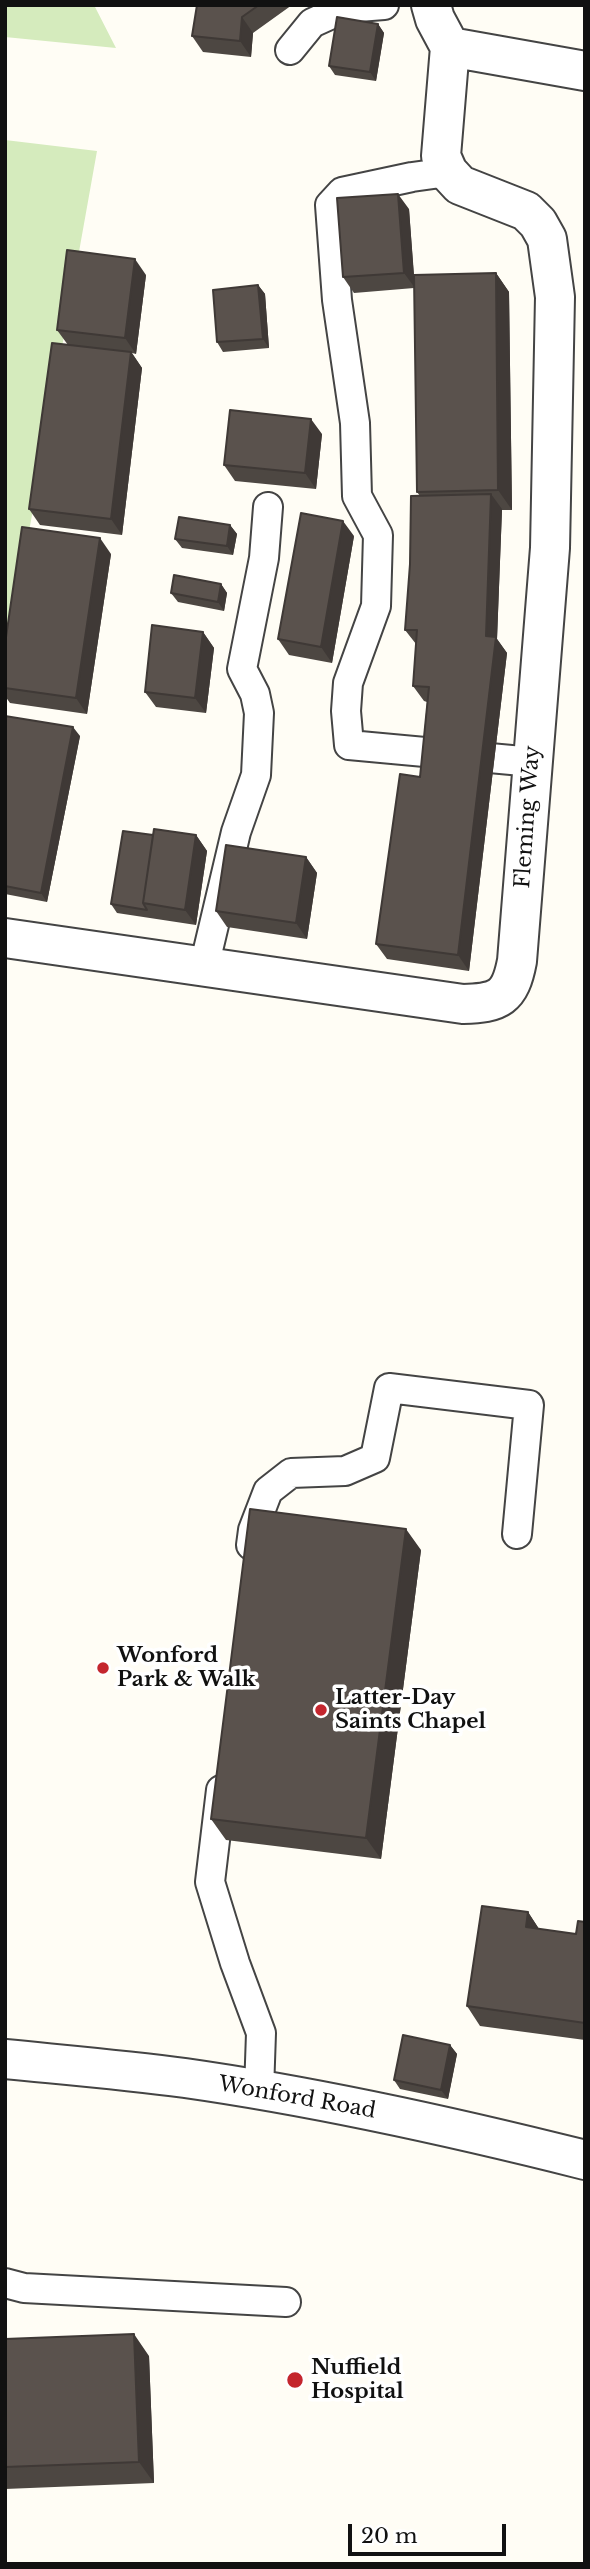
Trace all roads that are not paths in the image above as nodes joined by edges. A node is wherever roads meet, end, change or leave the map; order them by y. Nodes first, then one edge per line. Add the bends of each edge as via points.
1 (384, 5) edge
2 (431, 5) edge
3 (450, 47) junction
4 (290, 50) dead end
5 (585, 71) edge
6 (454, 178) junction
7 (268, 507) dead end
8 (533, 762) junction
9 (5, 938) edge
10 (204, 967) junction
11 (517, 1534) dead end
12 (248, 1571) edge
13 (225, 1760) edge
14 (5, 2059) edge
15 (259, 2091) junction
16 (585, 2160) edge
17 (5, 2283) edge
18 (286, 2302) dead end

1 - 4 lane via 345,8 312,23
2 - 3 street
3 - 5 street
3 - 6 street via 441,156
6 - 8 street, Fleming Way via 526,211 538,223 547,239 555,297 550,548
6 - 8 lane via 412,177 342,192 330,205 337,300 355,423 357,496 378,535 376,606 348,683 349,745
7 - 10 lane via 264,558 243,669 256,694 259,713 256,775 236,832
8 - 10 street, Fleming Way via 517,961 513,983 502,996 487,1003 463,1004
9 - 10 street, Fleming Way
11 - 12 lane via 529,1405 388,1388 376,1458 345,1471 291,1473 268,1491 253,1530
13 - 15 lane via 210,1882 261,2033
14 - 15 street, Wonford Road via 185,2078
15 - 16 street, Wonford Road via 480,2134
17 - 18 lane via 24,2288

